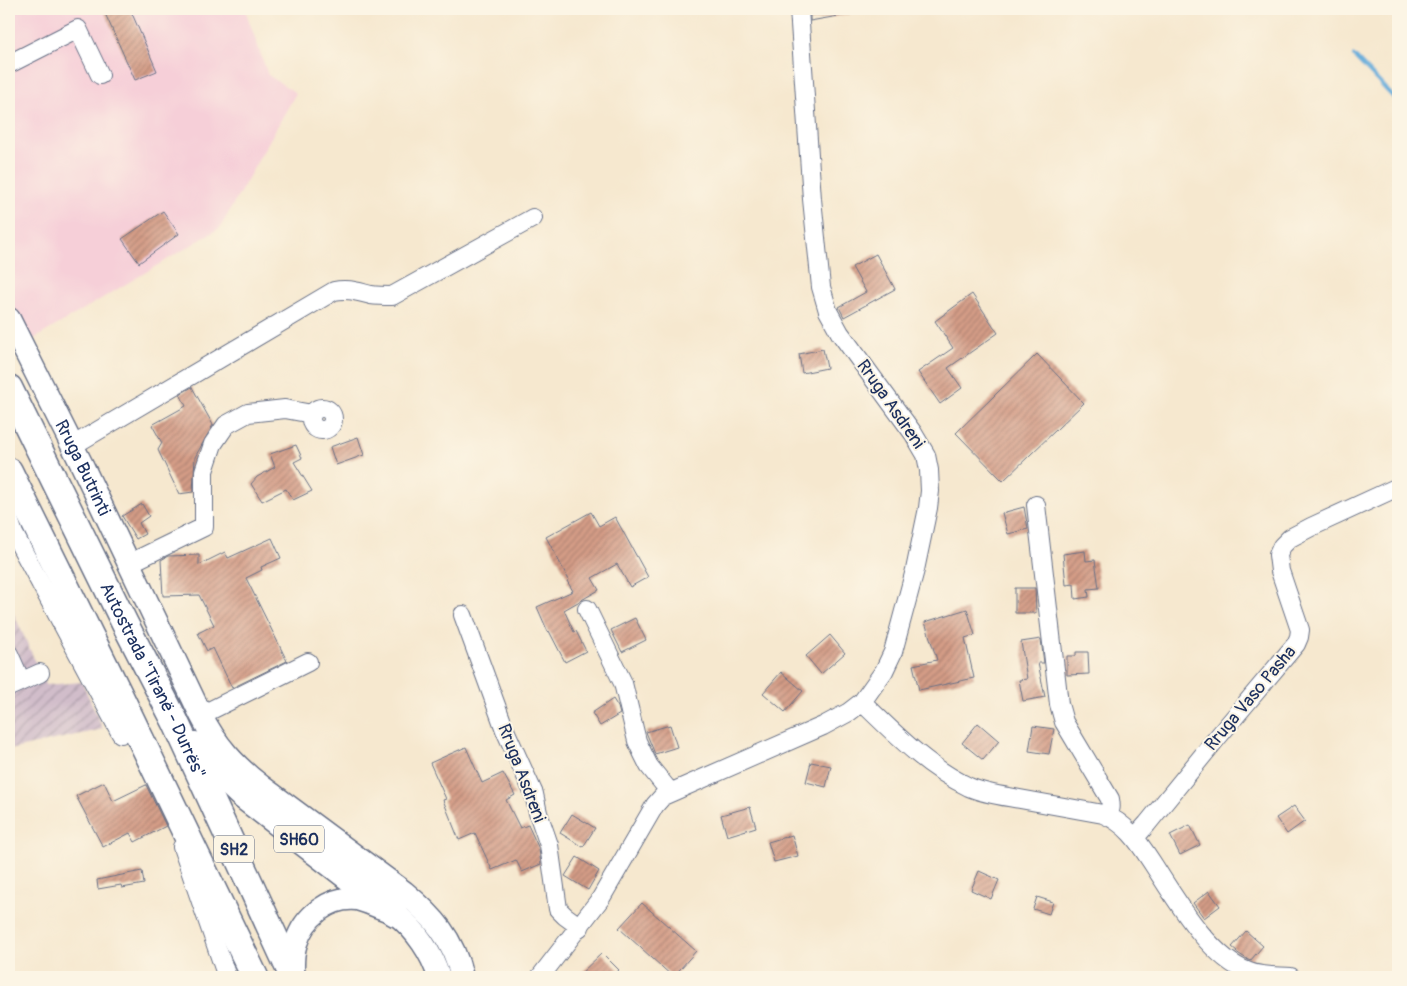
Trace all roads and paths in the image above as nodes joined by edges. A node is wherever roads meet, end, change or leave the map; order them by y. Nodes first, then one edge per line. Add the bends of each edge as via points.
1 (799, 9) edge
2 (9, 64) edge
3 (100, 75) dead end
4 (533, 218) dead end
5 (9, 319) edge
6 (9, 388) edge
7 (312, 414) dead end
8 (72, 446) junction
9 (9, 471) edge
10 (1398, 488) edge
11 (1036, 505) dead end
12 (9, 519) edge
13 (128, 564) junction
14 (587, 609) dead end
15 (463, 615) dead end
16 (9, 654) edge
17 (308, 662) dead end
18 (40, 673) dead end
19 (15, 684) edge
20 (862, 702) junction
21 (200, 714) junction
22 (175, 721) junction
23 (121, 734) dead end
24 (214, 753) junction
25 (670, 792) junction
26 (175, 810) junction
27 (1106, 815) junction
28 (1134, 835) junction
29 (395, 913) junction
30 (580, 927) junction
31 (239, 944) junction
32 (1266, 976) edge
33 (227, 977) edge
34 (246, 977) edge
35 (255, 977) edge
36 (293, 977) edge
37 (438, 977) edge
38 (462, 977) edge
39 (540, 977) edge
40 (1291, 977) edge

1 - 20 street, Rruga Asdreni via 821,287 828,311 840,332 913,433 926,455 929,470 930,491 923,541 901,626 884,671
2 - 3 street via 78,29
4 - 8 street via 392,296 343,289 334,291
5 - 8 main road, Rruga Butrinti
6 - 22 highway, Autostrada "Tiranë - Durrës" / SH2
7 - 13 street via 285,409 248,413 226,425 213,444 204,471 204,526
8 - 13 main road, Rruga Butrinti
9 - 26 highway, Autostrada "Tiranë - Durrës" / SH2
10 - 28 street, Rruga Vaso Pasha via 1311,527 1282,546 1278,555 1280,571 1300,630 1296,644 1147,824
11 - 27 street via 1059,704 1064,722 1110,799 1110,812
12 - 23 street
13 - 21 main road, Rruga Butrinti
14 - 25 street via 623,683 637,741 649,766
15 - 30 street, Rruga Asdreni via 505,730 534,794 549,845 558,909
16 - 19 street
17 - 21 street
18 - 19 street
20 - 25 street, Rruga Asdreni via 823,726
20 - 27 street via 919,755 970,788
21 - 24 main road, Rruga Butrinti
22 - 24 highway
22 - 36 highway, Autostrada "Tiranë - Durrës" / SH2
24 - 29 highway, SH60 via 224,778 242,795
24 - 38 main road, Rruga Butrinti via 424,909 445,935
25 - 30 street, Rruga Asdreni via 655,805 612,881
26 - 31 highway, Autostrada "Tiranë - Durrës" / SH2
26 - 33 street via 183,851
27 - 28 street
28 - 32 street via 1205,939 1246,971
29 - 36 main road via 355,899 325,906 313,916 298,938
29 - 37 main road, SH60 via 420,938
30 - 39 street, Rruga Asdreni
31 - 34 main road
31 - 35 highway, Autostrada "Tiranë - Durrës" / SH2
32 - 40 street

